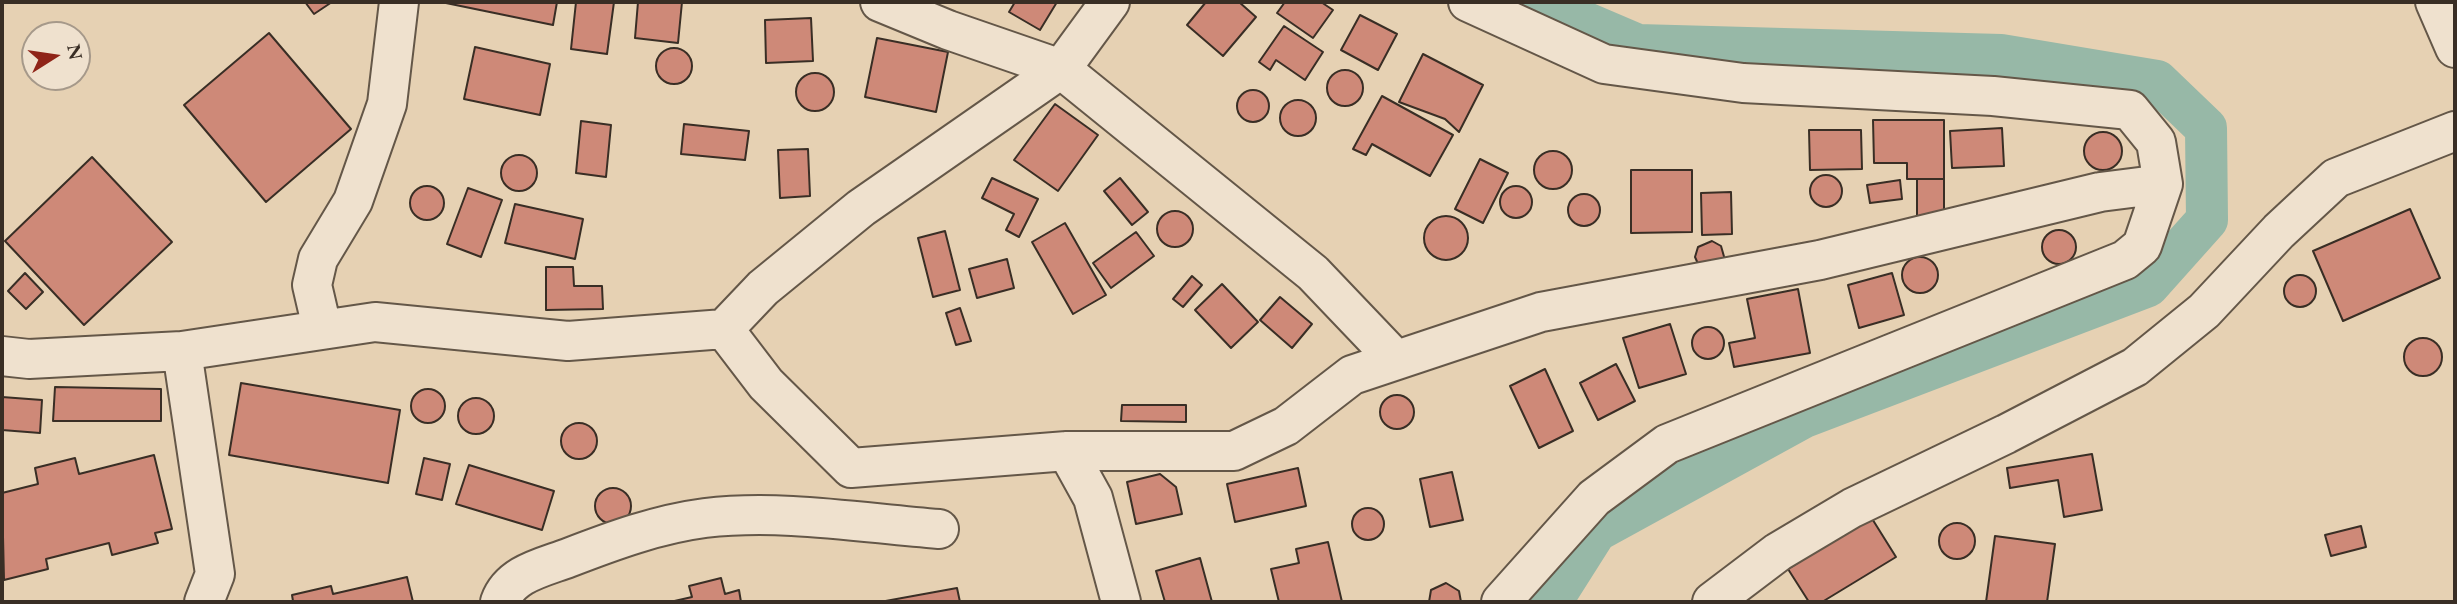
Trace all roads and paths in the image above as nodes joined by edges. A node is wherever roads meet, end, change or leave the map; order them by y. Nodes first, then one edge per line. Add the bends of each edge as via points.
1 (399, 2) edge
2 (880, 2) edge
3 (1110, 2) edge
4 (1468, 2) edge
5 (2435, 2) edge
6 (2455, 48) edge
7 (1061, 69) junction
8 (2455, 131) edge
9 (2163, 184) junction
10 (322, 328) junction
11 (724, 329) junction
12 (182, 351) junction
13 (2, 356) edge
14 (1395, 359) junction
15 (1067, 451) junction
16 (939, 528) dead end
17 (204, 602) edge
18 (500, 602) edge
19 (1122, 602) edge
20 (1500, 602) edge
21 (1712, 602) edge

1 - 10 street via 387,104 353,201 318,259 312,285
2 - 7 street
3 - 7 street
4 - 9 street via 1604,64 1743,83 1993,96 2130,110 2156,142
5 - 6 street
7 - 11 street via 861,208 763,288
7 - 14 street via 1314,272
8 - 21 street via 2336,178 2204,311 2135,367 1852,508 1779,552
9 - 14 street via 2100,192 1819,260 1541,312
9 - 20 street via 2142,246 2125,260 1667,444 1594,498
10 - 11 street via 375,322 568,341
10 - 12 street
11 - 15 street via 766,384 851,468
12 - 13 street via 29,359
12 - 17 street via 215,574
14 - 15 street via 1352,375 1286,426 1234,452
15 - 19 street via 1093,498
16 - 18 street via 760,515 704,518 627,536 533,571 505,588

